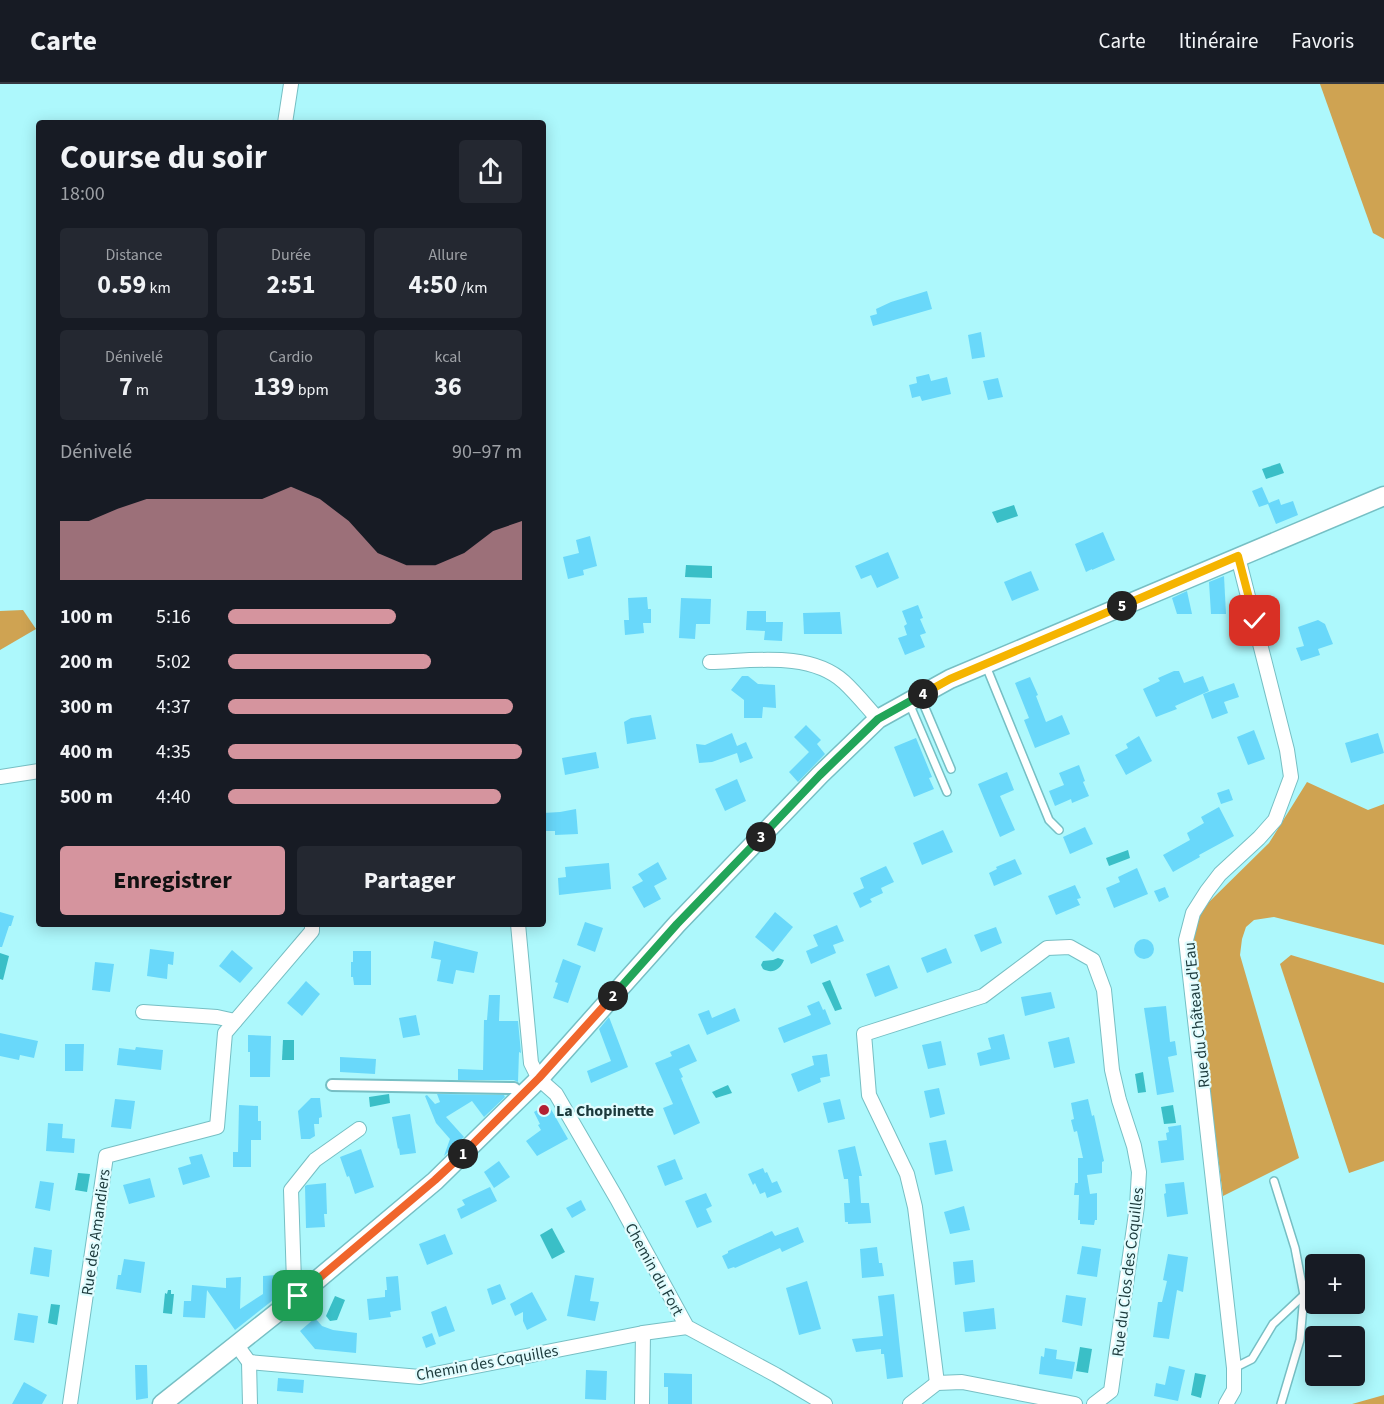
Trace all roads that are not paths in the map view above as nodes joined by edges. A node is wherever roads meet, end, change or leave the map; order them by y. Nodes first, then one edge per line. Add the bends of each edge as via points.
1 (291, 84) edge
2 (285, 120) edge
3 (1384, 496) edge
4 (1238, 556) junction
5 (710, 662) dead end
6 (985, 664) junction
7 (915, 699) junction
8 (878, 719) junction
9 (951, 769) dead end
10 (36, 771) edge
11 (0, 777) edge
12 (947, 792) dead end
13 (1059, 830) dead end
14 (312, 927) edge
15 (518, 927) edge
16 (143, 1012) dead end
17 (235, 1021) junction
18 (539, 1078) junction
19 (332, 1085) dead end
20 (523, 1095) junction
21 (359, 1129) dead end
22 (1274, 1181) dead end
23 (1304, 1295) junction
24 (298, 1296) junction
25 (687, 1327) junction
26 (643, 1333) junction
27 (236, 1344) junction
28 (249, 1362) junction
29 (1234, 1368) junction
30 (937, 1383) junction
31 (70, 1404) edge
32 (162, 1404) edge
33 (250, 1404) edge
34 (642, 1404) edge
35 (825, 1404) edge
36 (910, 1404) edge
37 (1075, 1404) edge
38 (1094, 1404) edge
39 (1226, 1404) edge
40 (1281, 1404) edge

1 - 2 street
3 - 4 street
4 - 6 street
4 - 29 street, Rue du Château d'Eau via 1291,777 1275,820 1207,891 1193,913 1186,940
5 - 8 street via 792,660 818,666 842,681
6 - 7 street
6 - 13 lane via 1049,820
7 - 8 street
7 - 9 lane
7 - 12 lane
8 - 18 street via 677,924
10 - 11 street
14 - 17 street, Rue des Amandiers
15 - 18 street via 531,1063
16 - 17 street
17 - 31 street, Rue des Amandiers via 225,1033 217,1127 106,1156
18 - 20 street
18 - 25 street, Chemin du Fort via 556,1094
19 - 20 street via 514,1088
20 - 24 street via 435,1180
21 - 24 street via 315,1160 291,1190 294,1282
22 - 23 lane via 1295,1248
23 - 29 lane via 1273,1324 1252,1359
23 - 40 lane via 1300,1340
24 - 27 street
25 - 26 street, Chemin des Coquilles
25 - 35 street, Chemin du Fort
26 - 28 street, Chemin des Coquilles via 420,1377
26 - 34 street
27 - 28 street
27 - 32 street
28 - 33 street
29 - 39 street, Rue du Château d'Eau via 1234,1390
30 - 36 street
30 - 37 street via 962,1382
30 - 38 street, Rue du Clos des Coquilles via 915,1207 907,1174 869,1095 864,1034 983,996 1047,948 1070,947 1093,960 1104,990 1112,1070 1139,1172 1111,1391

